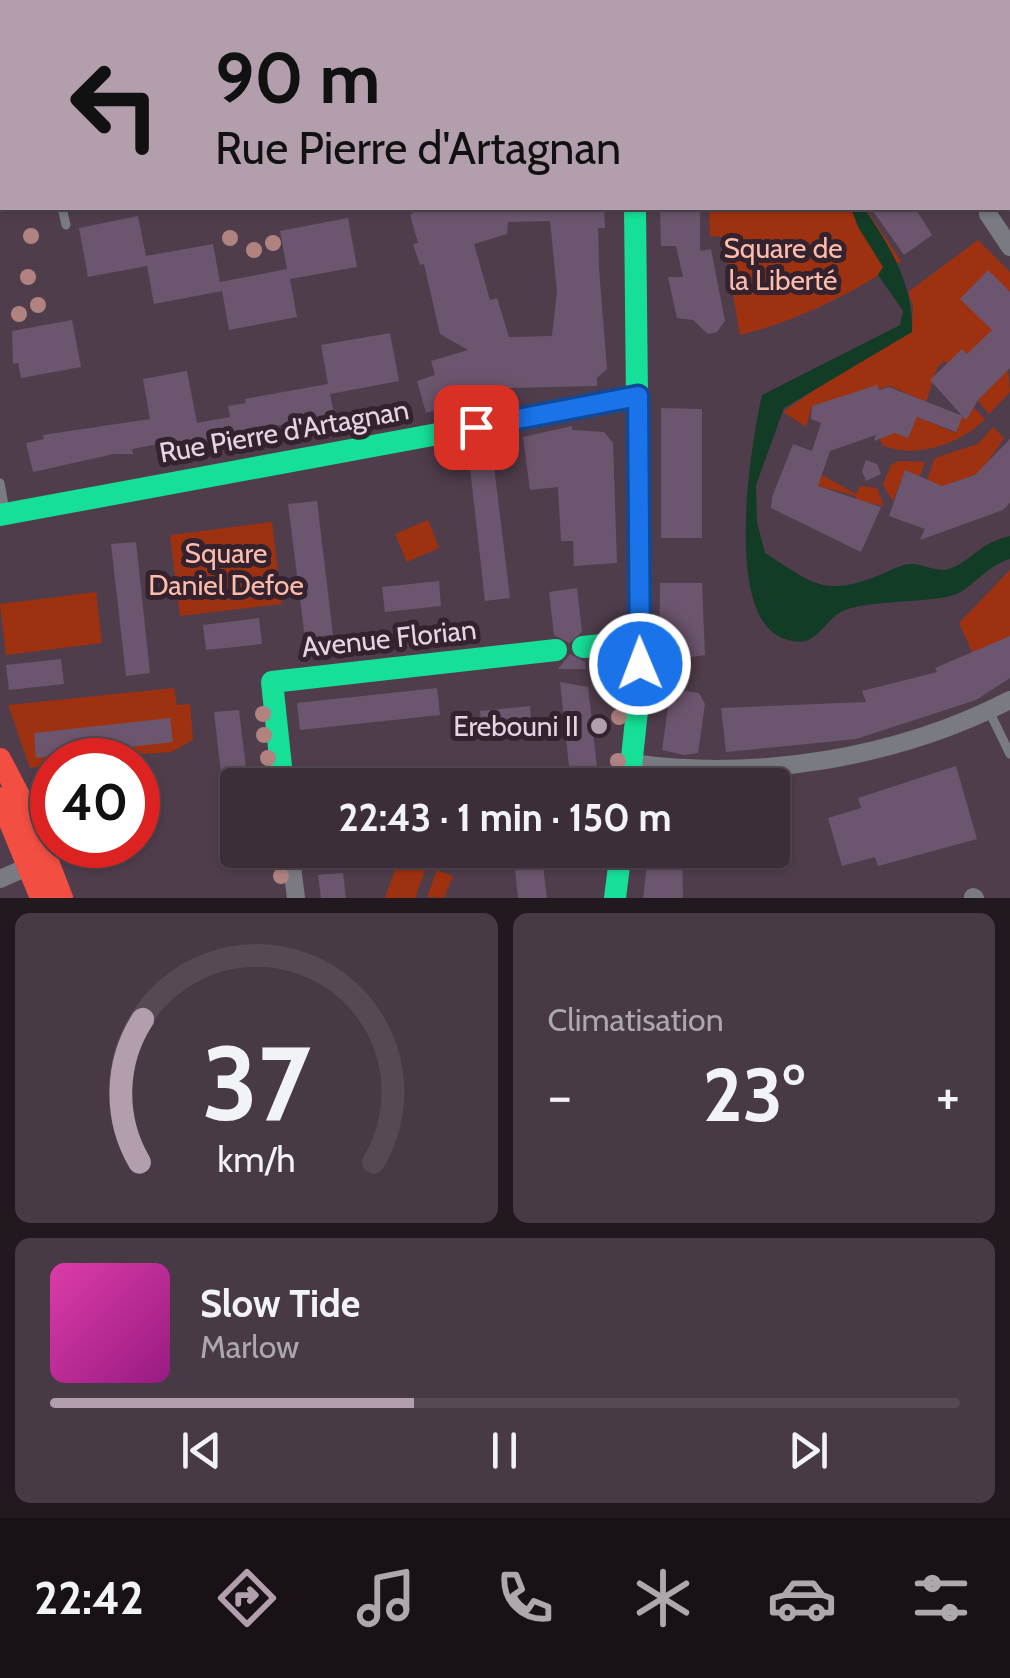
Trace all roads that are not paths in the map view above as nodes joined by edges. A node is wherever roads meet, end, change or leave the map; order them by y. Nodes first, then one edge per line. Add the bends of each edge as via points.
1 (62, 210) edge
2 (635, 210) edge
3 (989, 210) edge
4 (66, 225) dead end
5 (1010, 247) edge
6 (638, 396) junction
7 (0, 483) edge
8 (3, 515) edge
9 (638, 641) junction
10 (583, 647) dead end
11 (556, 650) dead end
12 (1010, 700) edge
13 (988, 711) junction
14 (1010, 754) edge
15 (0, 759) edge
16 (281, 768) edge
17 (631, 768) edge
18 (725, 768) edge
19 (0, 798) edge
20 (27, 866) junction
21 (292, 868) edge
22 (619, 868) edge
23 (0, 879) edge
24 (41, 898) edge
25 (53, 898) edge
26 (62, 898) edge
27 (296, 898) edge
28 (615, 898) edge

1 - 4 lane
2 - 6 street
3 - 5 street
6 - 8 street, Rue Pierre d'Artagnan
6 - 9 street
7 - 8 lane
9 - 10 street
9 - 17 street
11 - 16 street, Avenue Florian via 272,682
12 - 13 street
13 - 14 lane
13 - 18 street via 857,756
15 - 26 street
19 - 20 street
20 - 23 street
20 - 24 street
20 - 25 street via 44,872
21 - 27 street
22 - 28 street

